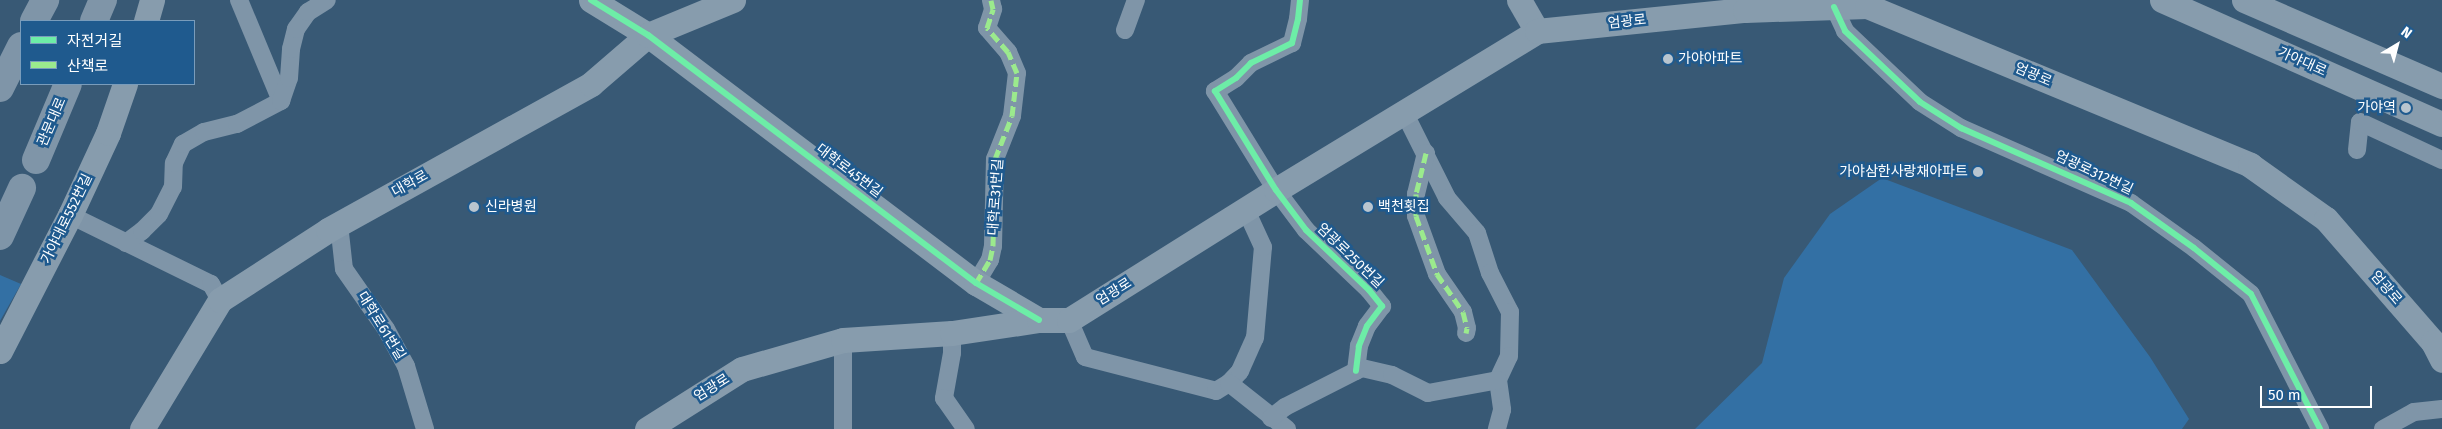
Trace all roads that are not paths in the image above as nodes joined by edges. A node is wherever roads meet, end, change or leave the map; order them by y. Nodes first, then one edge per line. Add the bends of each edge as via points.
1 (45, 0) edge
2 (102, 0) edge
3 (152, 0) edge
4 (239, 0) edge
5 (327, 0) edge
6 (590, 0) edge
7 (733, 0) edge
8 (992, 0) edge
9 (1136, 0) edge
10 (1300, 0) edge
11 (1519, 0) edge
12 (2162, 0) edge
13 (2244, 0) edge
14 (1834, 7) junction
15 (35, 20) edge
16 (94, 20) edge
17 (146, 20) edge
18 (1125, 30) dead end
19 (1537, 31) junction
20 (648, 35) junction
21 (20, 48) edge
22 (68, 85) edge
23 (125, 85) edge
24 (2442, 86) edge
25 (0, 88) edge
26 (281, 101) junction
27 (1404, 112) junction
28 (2442, 124) edge
29 (2358, 150) dead end
30 (1426, 152) junction
31 (36, 160) dead end
32 (2442, 160) edge
33 (22, 188) dead end
34 (1276, 190) junction
35 (1246, 210) junction
36 (70, 215) junction
37 (339, 224) junction
38 (0, 236) edge
39 (126, 243) junction
40 (976, 283) junction
41 (220, 300) junction
42 (1039, 320) junction
43 (1069, 320) junction
44 (952, 333) junction
45 (1466, 333) dead end
46 (842, 340) junction
47 (0, 351) edge
48 (2442, 360) edge
49 (1356, 371) junction
50 (1498, 380) junction
51 (1229, 383) junction
52 (2442, 409) edge
53 (1271, 418) junction
54 (142, 429) edge
55 (425, 429) edge
56 (647, 429) edge
57 (843, 429) edge
58 (966, 429) edge
59 (1287, 429) edge
60 (1497, 429) edge
61 (2320, 429) edge
62 (2383, 429) edge

1 - 15 highway
2 - 16 highway
3 - 17 main road
4 - 26 street
5 - 26 street via 308,12 296,29 289,78
6 - 20 main road, 대학로45번길
7 - 20 main road, 대학로
8 - 40 street, 대학로31번길 via 993,9 987,28 1008,52 1017,73 1012,116 995,159 993,246 990,260
9 - 18 street
10 - 34 street via 1292,43 1251,63 1236,78 1215,91
11 - 19 main road
12 - 28 main road, 가야대로
13 - 24 main road
14 - 19 main road, 엄광로 via 1745,10
14 - 48 main road, 엄광로 via 1867,6 2250,165 2326,220 2433,342
14 - 61 street, 엄광로312번길 via 1845,31 1920,102 1961,128 2131,203 2251,294
19 - 27 main road, 엄광로
20 - 37 main road, 대학로 via 591,84
20 - 40 main road, 대학로45번길
21 - 25 highway
22 - 31 highway, 관문대로
23 - 36 main road, 가야대로552번길 via 108,133
26 - 39 street via 237,124 204,132 183,144 174,163 172,187 159,214
27 - 30 street
27 - 34 main road, 엄광로
29 - 32 street via 2360,122
30 - 45 street via 1416,194 1416,216 1437,274 1463,312
30 - 50 street via 1447,198 1477,233 1490,273 1510,312 1508,356
33 - 38 highway
34 - 35 main road, 엄광로
34 - 49 street, 엄광로250번길 via 1306,230 1382,306 1367,326 1359,346
35 - 43 main road, 엄광로
35 - 51 street via 1263,247 1255,338 1240,371
36 - 39 street
36 - 47 main road, 가야대로552번길
37 - 41 main road, 대학로
37 - 55 street, 대학로61번길 via 344,269 386,329 406,366
39 - 41 street via 211,284
40 - 42 main road, 대학로45번길
41 - 54 main road, 대학로
42 - 43 main road, 엄광로
42 - 44 main road, 엄광로
43 - 51 street via 1085,358 1216,391
44 - 46 main road, 엄광로
44 - 58 street via 944,398
46 - 56 main road, 엄광로 via 742,369
46 - 57 street
49 - 50 street via 1362,368 1392,376 1428,393
49 - 53 street via 1285,407
50 - 60 street via 1502,410
51 - 53 street
52 - 62 street via 2414,412
53 - 59 street

